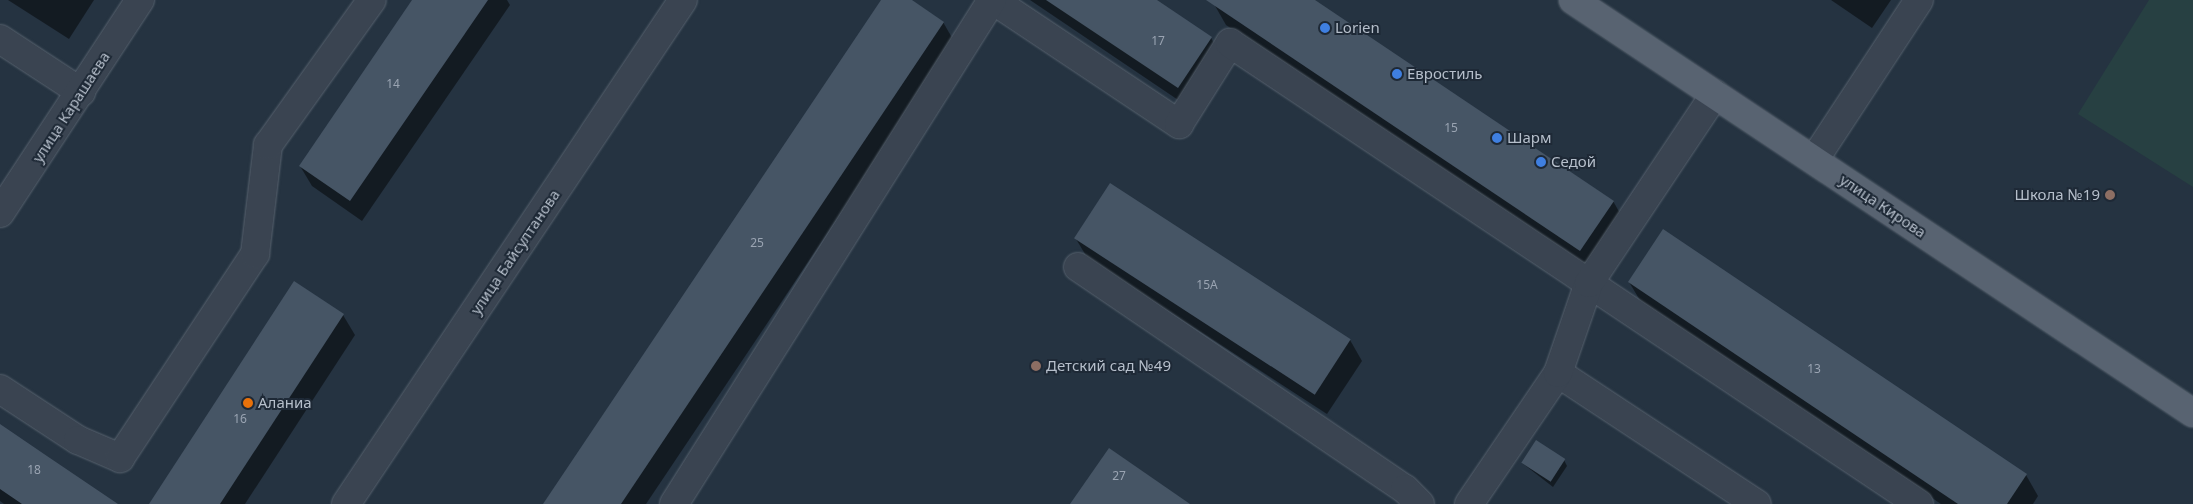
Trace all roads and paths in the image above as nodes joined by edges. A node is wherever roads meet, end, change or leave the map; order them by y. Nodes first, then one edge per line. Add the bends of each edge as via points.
1 (140, 0) edge
2 (372, 0) edge
3 (683, 0) edge
4 (993, 0) edge
5 (1573, 0) edge
6 (1919, 0) edge
7 (0, 39) edge
8 (81, 92) junction
9 (1715, 94) junction
10 (1814, 160) junction
11 (0, 213) edge
12 (1078, 267) dead end
13 (1589, 283) junction
14 (1558, 373) junction
15 (0, 389) edge
16 (2193, 413) edge
17 (346, 504) edge
18 (674, 504) edge
19 (1420, 504) edge
20 (1469, 504) edge
21 (1757, 504) edge
22 (1919, 504) edge

1 - 8 street, улица Карашаева
2 - 15 street via 268,145 255,254 120,458 78,440
3 - 17 street, улица Байсултанова
4 - 13 street via 1179,124 1230,43
4 - 18 street
5 - 9 main road, улица Кирова
6 - 10 street
7 - 8 street
8 - 11 street, улица Карашаева
9 - 10 main road, улица Кирова
9 - 13 street
10 - 16 main road, улица Кирова
12 - 19 street via 1405,488
13 - 14 street
13 - 22 street
14 - 20 street
14 - 21 street

